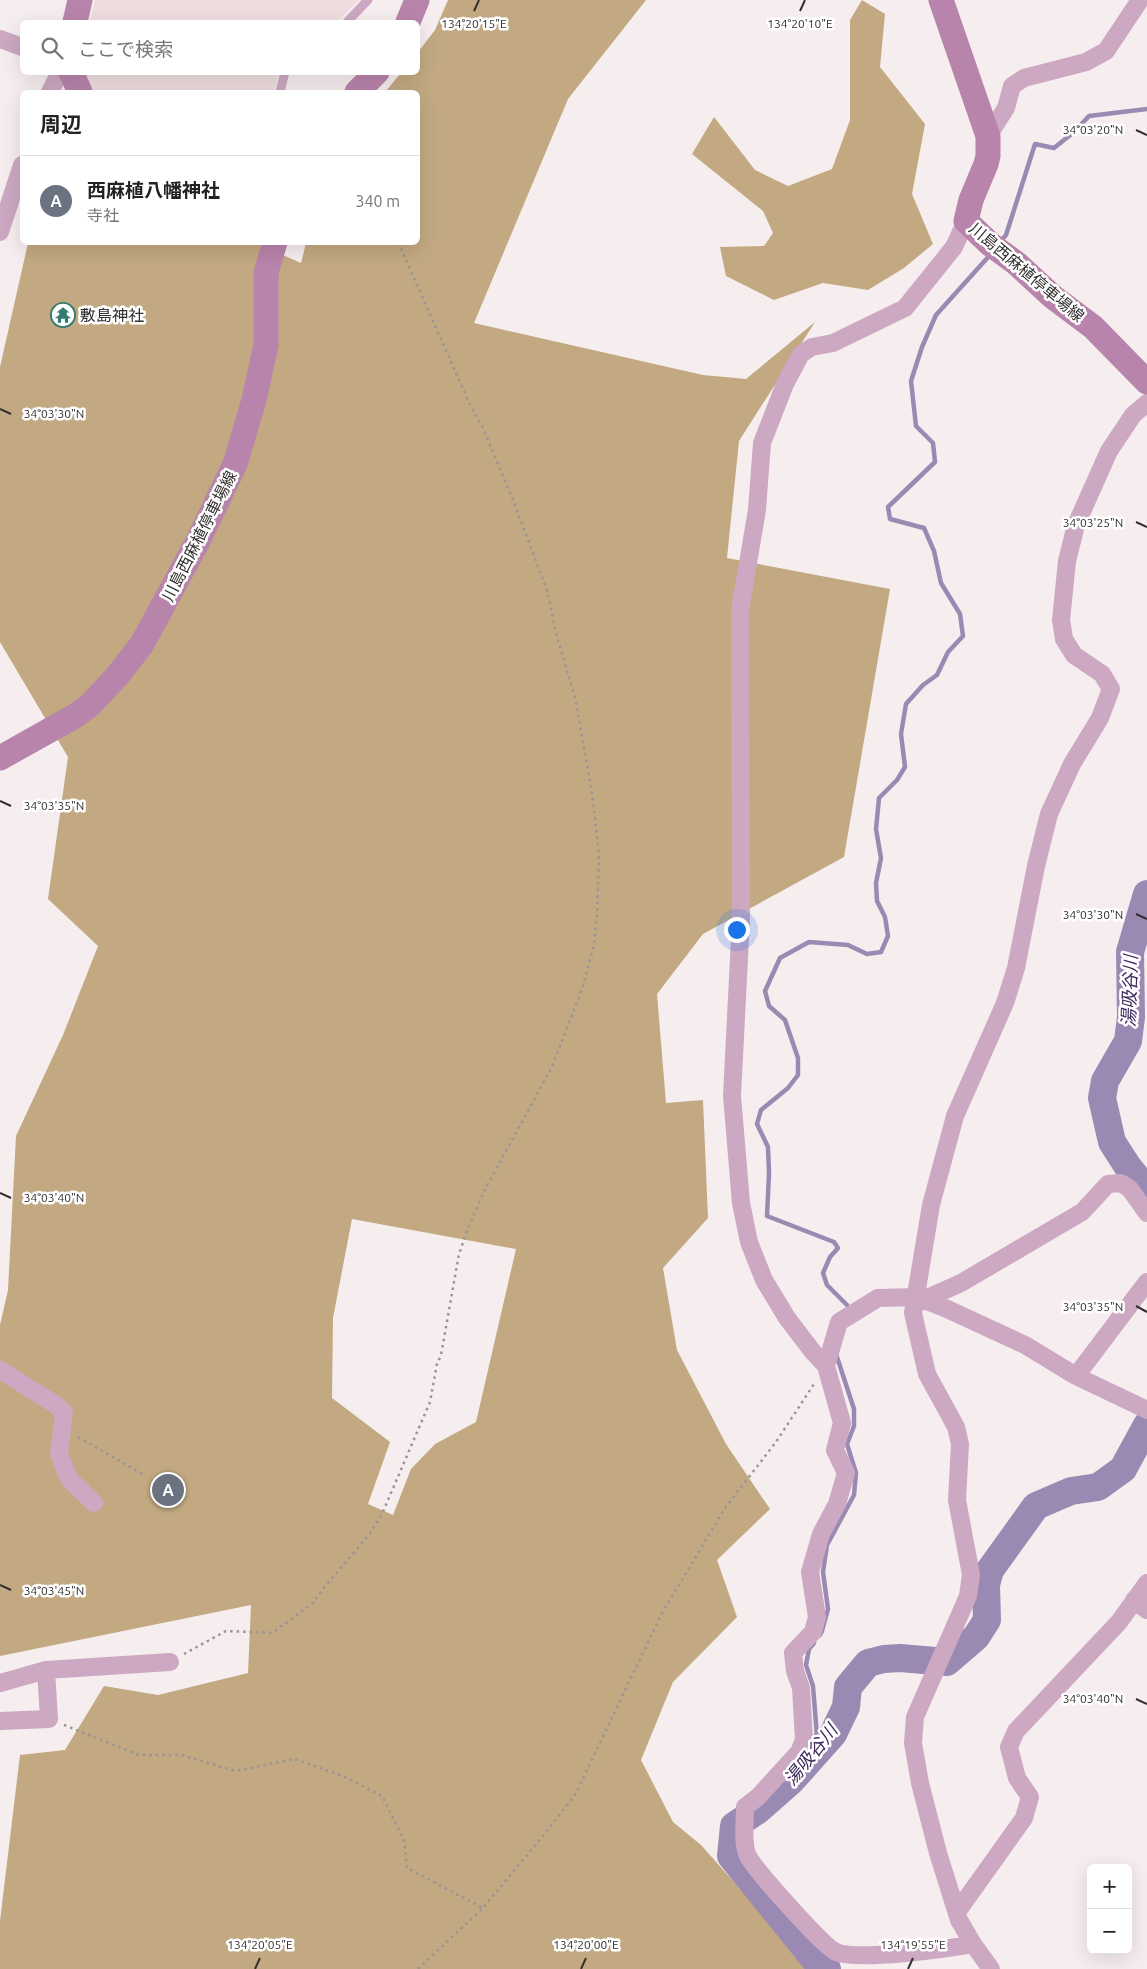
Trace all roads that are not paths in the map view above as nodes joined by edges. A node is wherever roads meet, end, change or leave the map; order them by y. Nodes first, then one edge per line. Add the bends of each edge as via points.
1 (80, 0) edge
2 (368, 0) edge
3 (417, 0) edge
4 (941, 0) edge
5 (1140, 0) edge
6 (75, 20) edge
7 (349, 20) edge
8 (409, 20) edge
9 (0, 39) edge
10 (20, 46) edge
11 (58, 75) edge
12 (72, 75) edge
13 (284, 75) edge
14 (374, 75) edge
15 (51, 90) edge
16 (79, 90) edge
17 (280, 90) edge
18 (359, 90) edge
19 (988, 136) junction
20 (20, 171) edge
21 (966, 221) junction
22 (0, 232) edge
23 (274, 245) edge
24 (1147, 382) edge
25 (1147, 403) edge
26 (0, 758) edge
27 (1147, 1213) edge
28 (1147, 1282) edge
29 (920, 1299) junction
30 (826, 1366) junction
31 (0, 1370) edge
32 (1076, 1376) junction
33 (1147, 1410) edge
34 (94, 1503) dead end
35 (1147, 1583) edge
36 (1141, 1605) edge
37 (170, 1662) road end
38 (46, 1670) junction
39 (0, 1683) edge
40 (0, 1721) edge
41 (957, 1912) junction
42 (973, 1944) junction
43 (991, 1969) edge

1 - 6 main road
2 - 7 lane
3 - 8 main road
4 - 19 main road, 川島西麻植停車場線
5 - 19 street via 1106,51 1086,62 1024,78 1012,86 1006,108
9 - 10 street
11 - 15 street
12 - 16 main road
13 - 17 lane
14 - 18 main road
19 - 21 main road, 川島西麻植停車場線 via 986,164
20 - 22 street
21 - 24 main road, 川島西麻植停車場線 via 1053,297 1093,327
21 - 30 street via 954,247 905,308 833,343 812,347 800,354 762,442 757,510 740,610 741,918 732,1096 741,1203 749,1242 764,1280 787,1318
23 - 26 main road, 川島西麻植停車場線 via 266,273 266,346 254,400 235,464 198,541 142,644 118,675 75,716
25 - 29 street via 1133,415 1109,451 1076,525 1067,561 1061,620 1064,639 1074,655 1102,674 1111,689 1100,718 1072,764 1049,814 1016,968 1008,994 955,1116 931,1205
27 - 29 street via 1121,1183 1108,1184 1082,1212 960,1283
28 - 32 street
29 - 30 street via 878,1298 839,1322
29 - 32 street via 1024,1345
29 - 41 street via 913,1313 928,1374 956,1426 960,1444 957,1500 971,1575 968,1596 915,1717 913,1743 938,1853
30 - 42 street via 842,1423 835,1450 846,1473 837,1504 821,1534 810,1572 817,1617 813,1632 793,1653 801,1688 804,1740 799,1752 746,1807 747,1855 820,1939 836,1952 860,1956
31 - 34 street via 64,1412 59,1454 69,1479
32 - 33 street
35 - 36 street
36 - 41 street via 1119,1622 1016,1731 1008,1747 1017,1778 1030,1797 1024,1818
37 - 38 street
38 - 39 street
38 - 40 street via 49,1719
41 - 42 street
42 - 43 street

